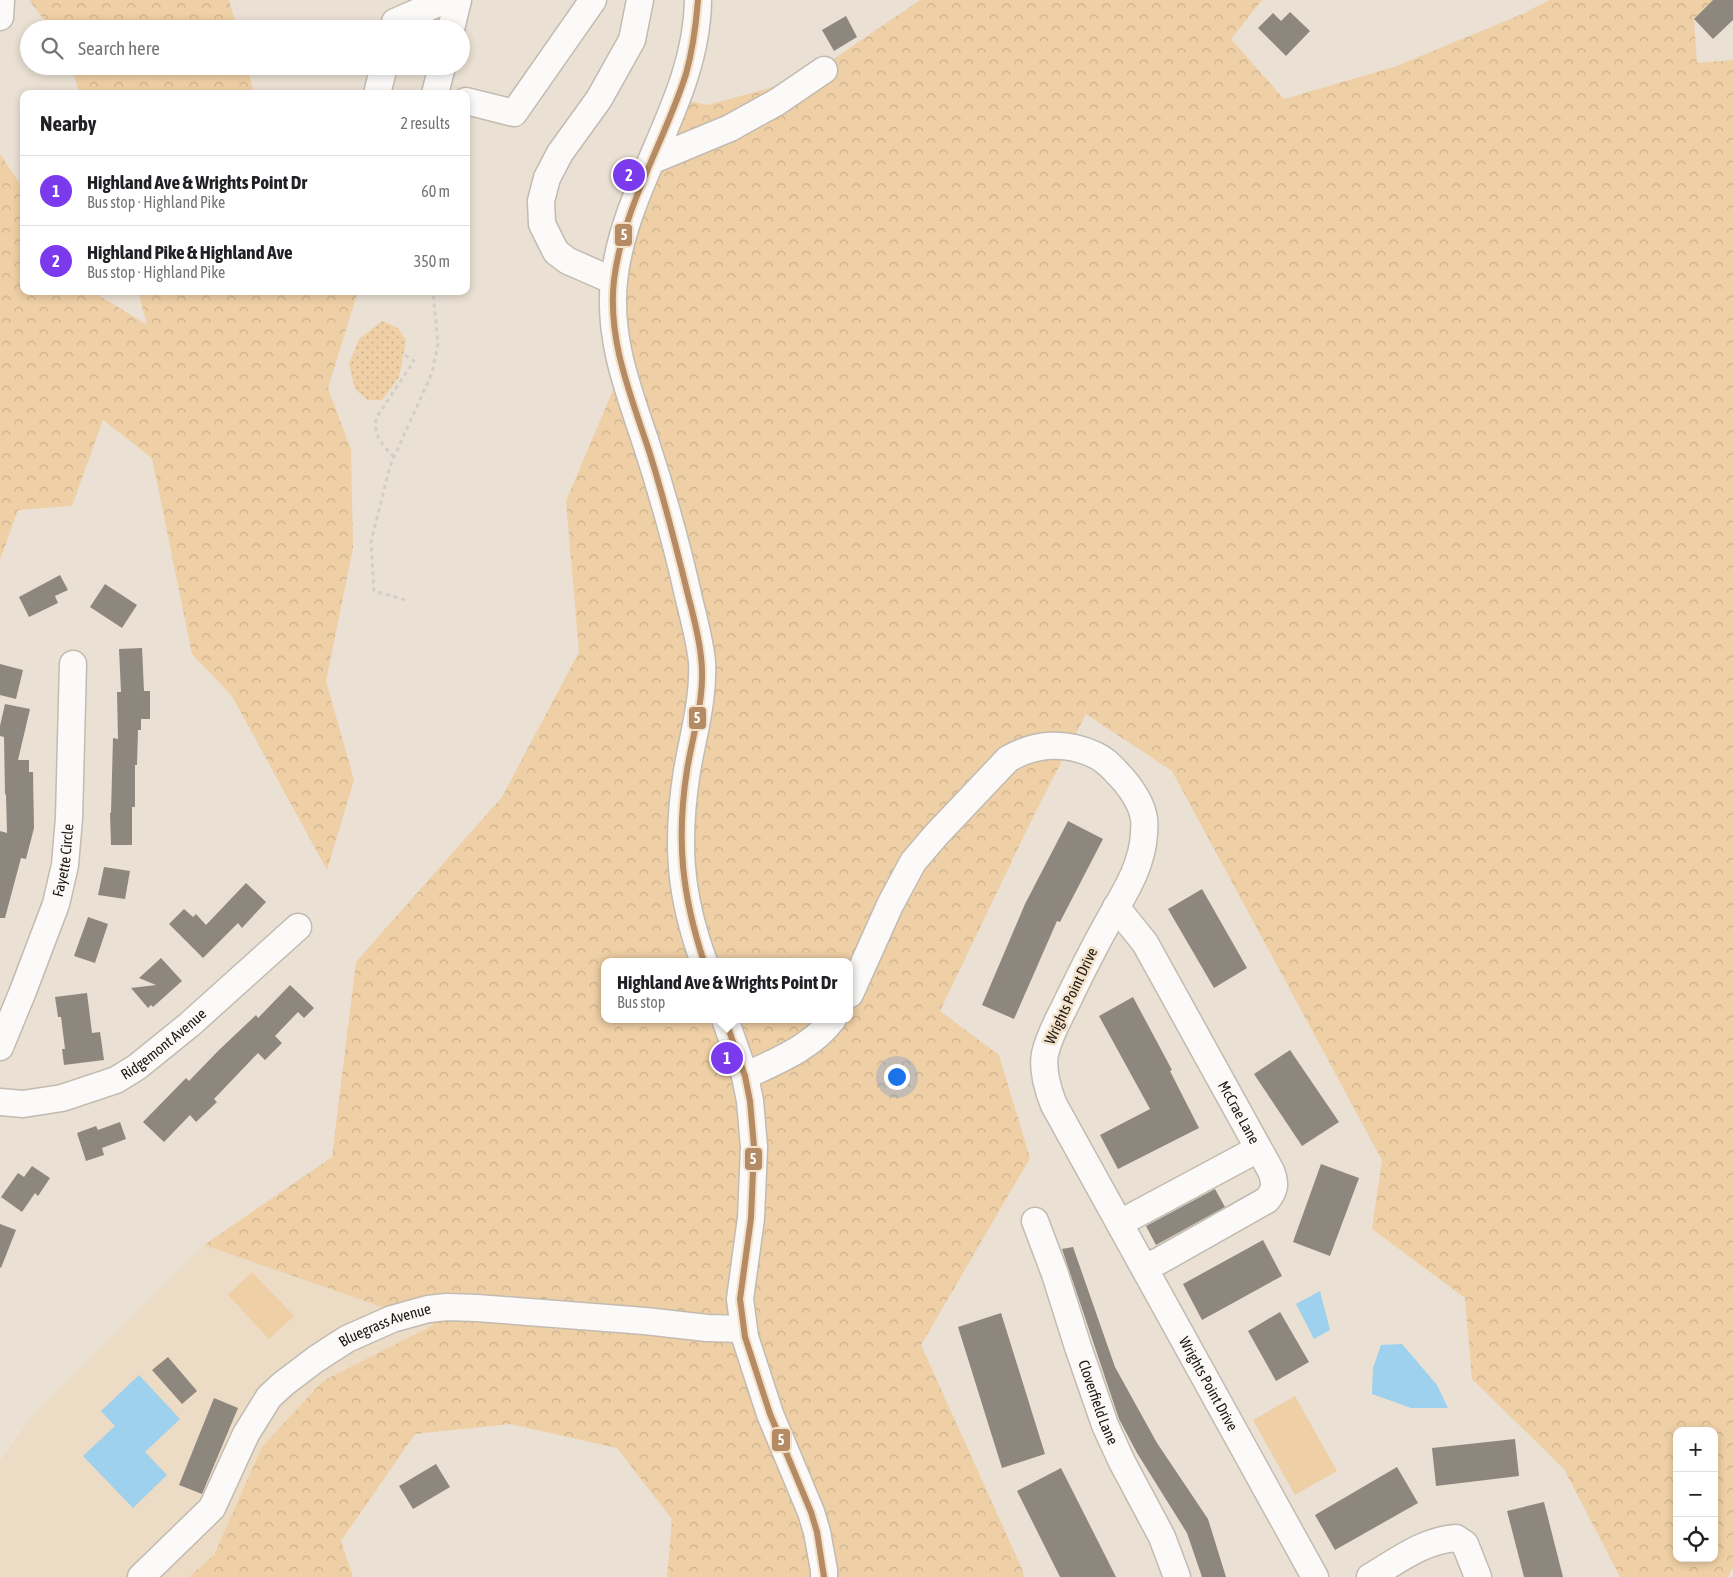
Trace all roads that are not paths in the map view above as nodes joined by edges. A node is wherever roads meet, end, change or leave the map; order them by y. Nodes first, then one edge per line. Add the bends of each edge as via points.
1 (1, 0) edge
2 (445, 0) edge
3 (458, 0) edge
4 (593, 0) edge
5 (640, 0) edge
6 (698, 0) edge
7 (0, 17) edge
8 (400, 20) edge
9 (453, 20) edge
10 (824, 70) dead end
11 (382, 75) edge
12 (440, 75) edge
13 (378, 90) edge
14 (437, 90) edge
15 (470, 102) edge
16 (653, 160) junction
17 (614, 281) junction
18 (74, 664) dead end
19 (1116, 907) junction
20 (298, 927) dead end
21 (703, 958) edge
22 (853, 987) edge
23 (726, 1023) edge
24 (830, 1023) edge
25 (0, 1047) edge
26 (745, 1076) junction
27 (0, 1102) edge
28 (1258, 1149) junction
29 (1035, 1221) dead end
30 (1120, 1223) junction
31 (1144, 1268) junction
32 (743, 1329) junction
33 (141, 1577) edge
34 (824, 1577) edge
35 (1177, 1577) edge
36 (1315, 1577) edge
37 (1370, 1577) edge
38 (1477, 1577) edge

1 - 7 street
2 - 8 street
3 - 9 street
4 - 15 street via 514,113
5 - 17 street via 632,40 599,99 560,153 547,178 541,201 542,224 556,252 568,261
6 - 16 street via 696,35 680,90
10 - 16 street via 777,102 730,128
11 - 13 street
12 - 14 street
16 - 17 street via 631,211
17 - 21 street via 613,324 624,379 683,574 702,663 700,707 681,820 680,857 689,915
18 - 25 street, Fayette Circle via 65,865 56,904
19 - 22 street, Wrights Point Drive via 1133,878 1143,847 1144,820 1139,801 1110,764 1100,757 1062,745 1040,746 1008,759 913,862
19 - 28 street, McCrae Lane via 1144,943
19 - 30 street, Wrights Point Drive via 1049,1038 1044,1056 1048,1090 1054,1105
20 - 27 street, Ridgemont Avenue via 137,1068 116,1080 62,1098 23,1104
23 - 26 street
24 - 26 street via 793,1053
26 - 32 street via 754,1147 751,1218 740,1299
28 - 30 street
28 - 31 street, McCrae Lane via 1275,1182 1273,1193 1266,1200
29 - 35 street, Cloverfield Lane via 1105,1425 1162,1537
30 - 31 street, Wrights Point Drive
31 - 36 street, Wrights Point Drive
32 - 33 street, Bluegrass Avenue via 447,1307 392,1319 347,1338 269,1397 246,1434 212,1508
32 - 34 street via 770,1414 811,1512
37 - 38 street via 1426,1545 1456,1538 1465,1544

